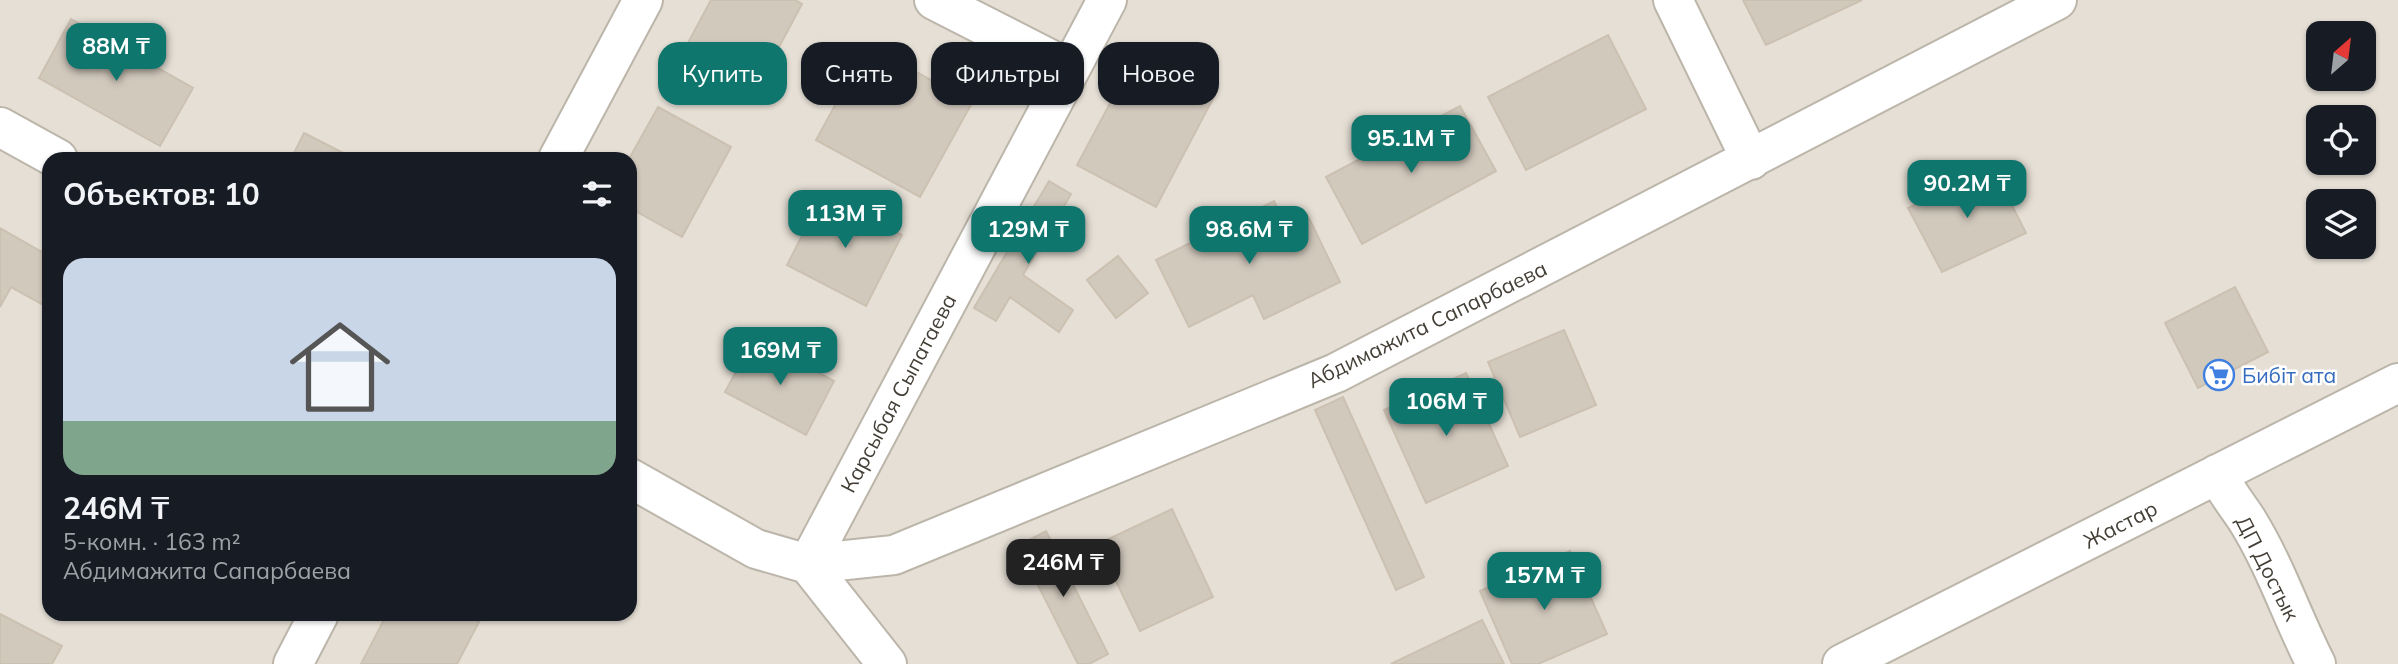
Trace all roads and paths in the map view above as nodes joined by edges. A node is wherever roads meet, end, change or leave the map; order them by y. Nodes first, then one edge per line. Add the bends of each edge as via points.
1 (643, 0) edge
2 (934, 0) edge
3 (1107, 0) edge
4 (1673, 0) edge
5 (2057, 0) edge
6 (1016, 42) edge
7 (1084, 42) edge
8 (1050, 105) edge
9 (0, 127) edge
10 (45, 152) edge
11 (562, 152) edge
12 (1751, 160) junction
13 (2398, 383) edge
14 (2217, 474) junction
15 (637, 482) edge
16 (808, 564) junction
17 (315, 621) edge
18 (293, 664) edge
19 (887, 664) edge
20 (1842, 664) edge
21 (2315, 664) edge

1 - 11 street
2 - 6 street
3 - 7 street, Карсыбая Сыпатаева
4 - 12 street
5 - 12 street, Абдимажита Сапарбаева
8 - 16 street, Карсыбая Сыпатаева
9 - 10 street
12 - 16 street, Абдимажита Сапарбаева via 1336,373 894,555
13 - 14 street, Жастар
14 - 20 street, Жастар
14 - 21 street, ДП Достык via 2259,543
15 - 16 street, Абдимажита Сапарбаева via 756,549
16 - 19 street
17 - 18 street

